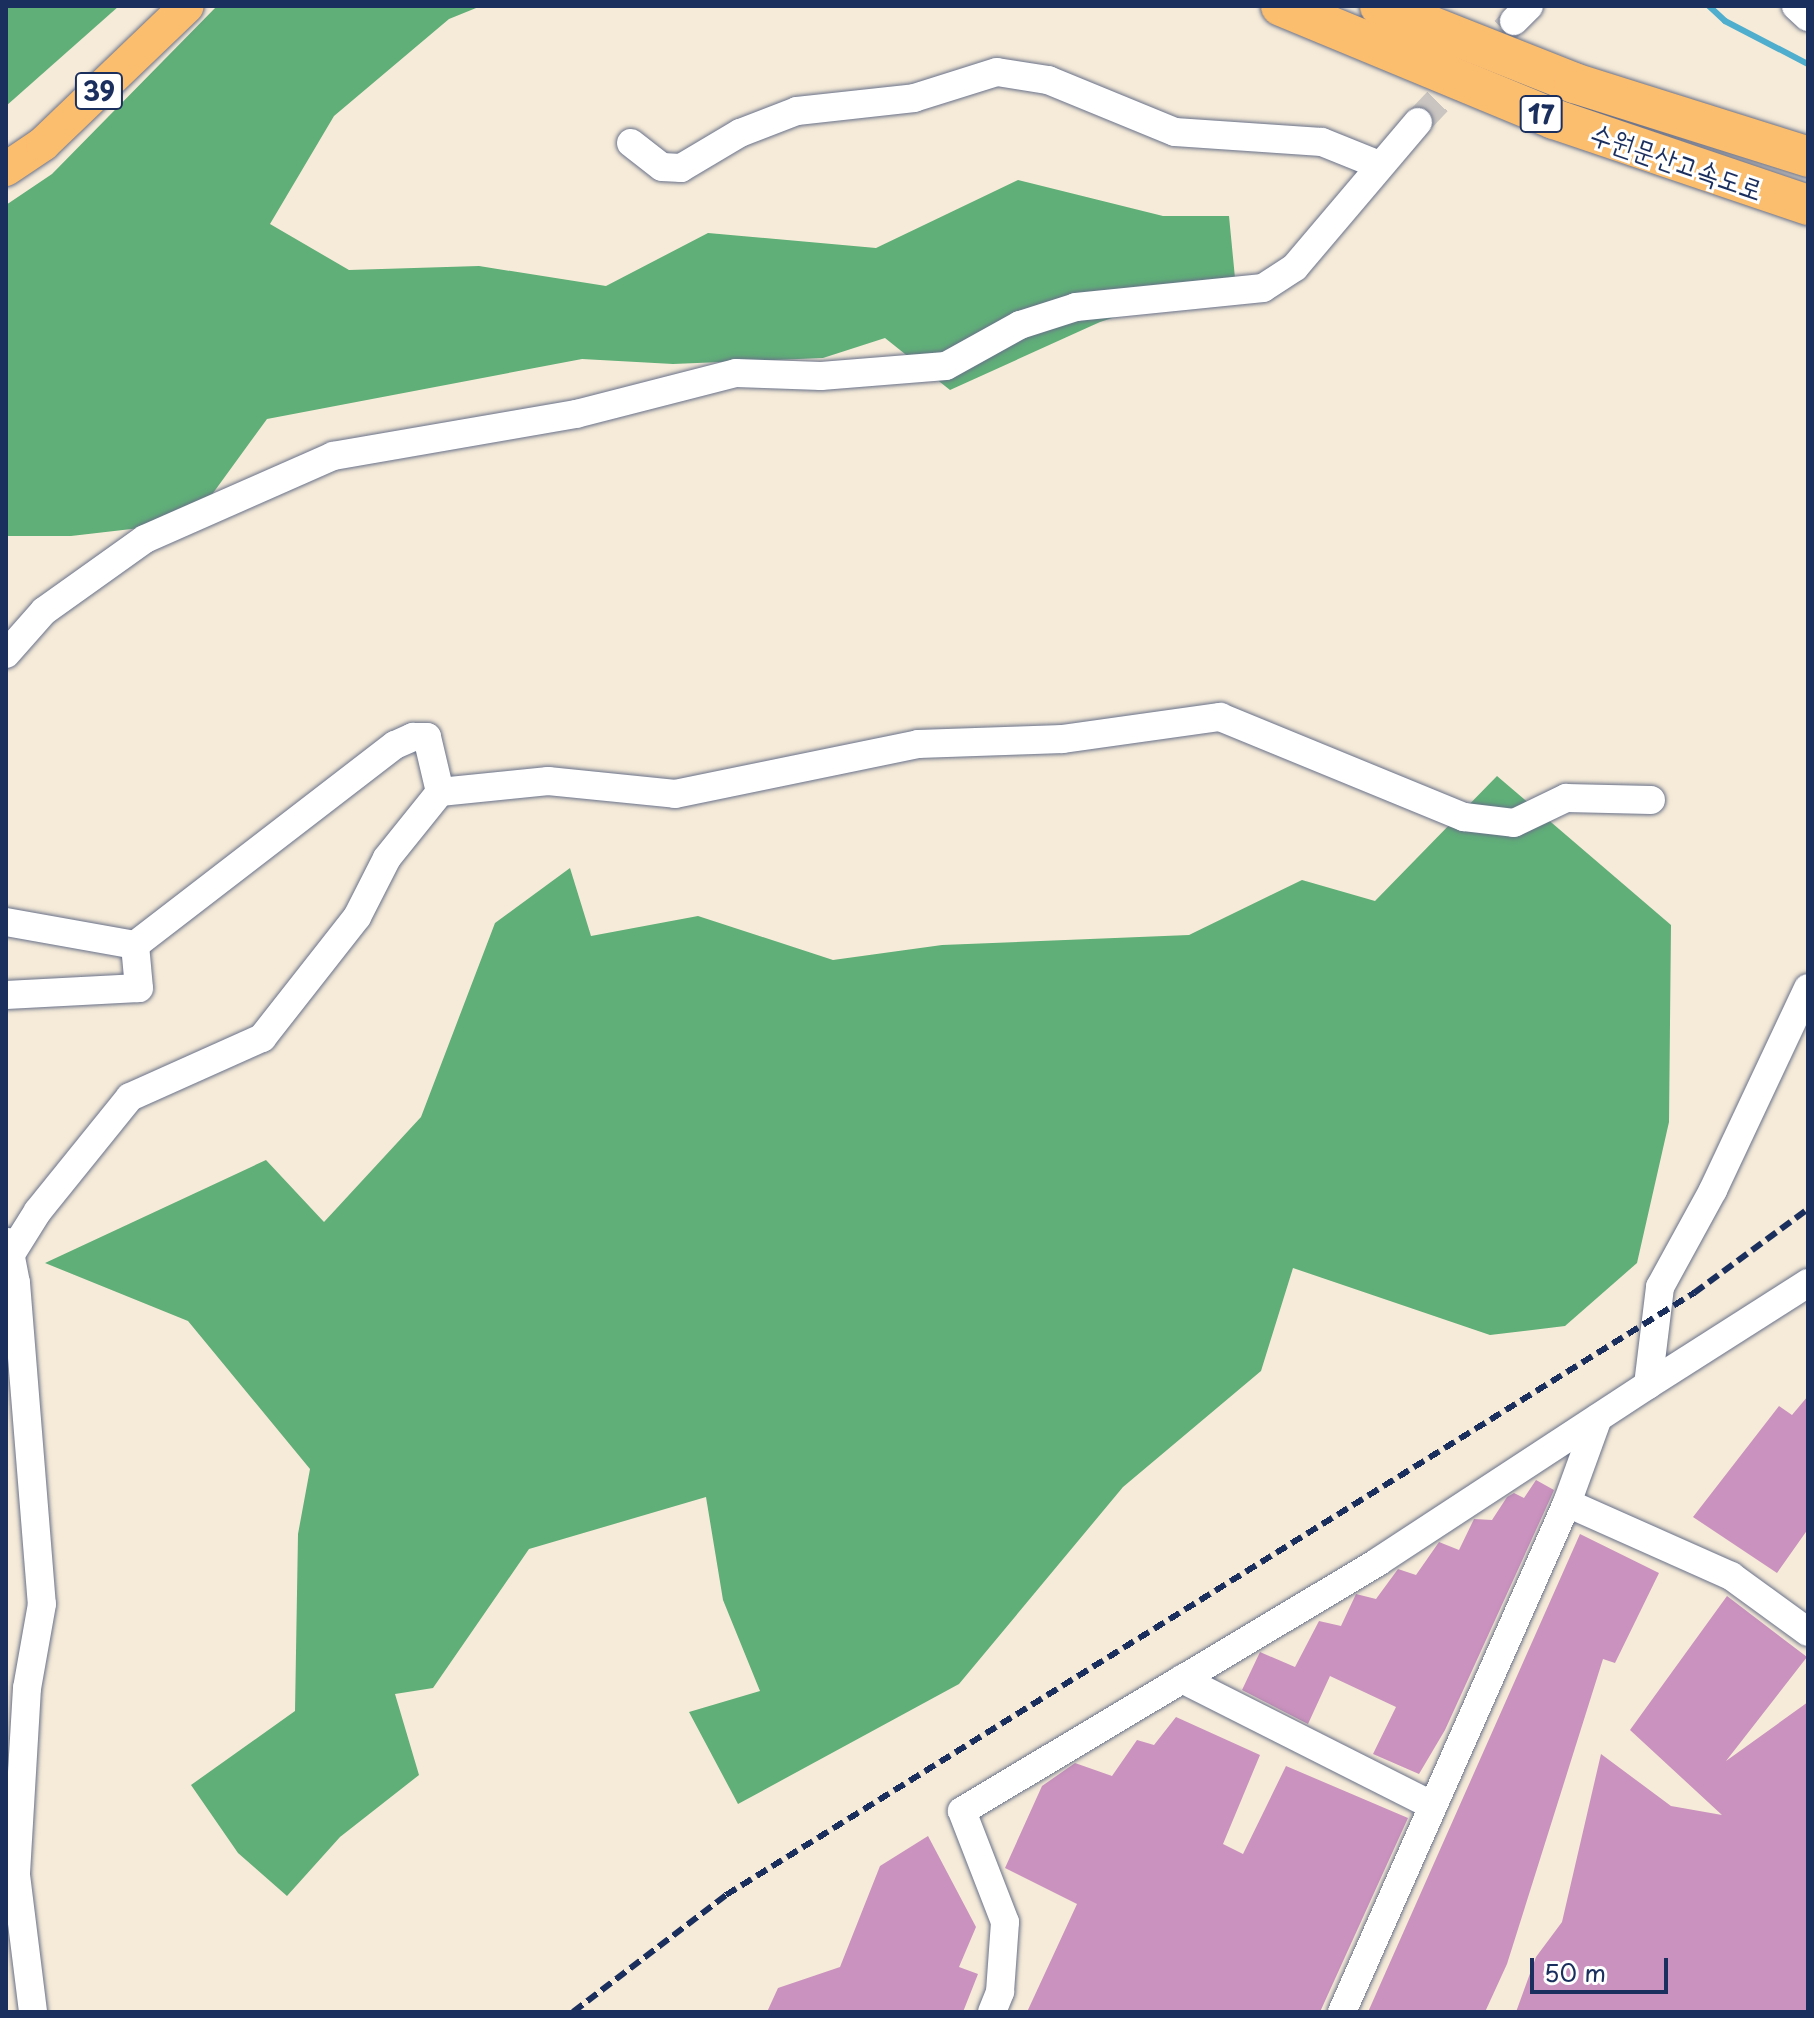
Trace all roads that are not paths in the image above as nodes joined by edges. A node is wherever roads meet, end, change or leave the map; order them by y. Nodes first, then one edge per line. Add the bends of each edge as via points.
1 (163, 6) edge
2 (187, 6) edge
3 (1281, 6) edge
4 (1380, 6) edge
5 (1796, 6) edge
6 (1808, 17) edge
7 (1418, 122) tunnel mouth
8 (631, 143) dead end
9 (6, 150) edge
10 (1796, 153) edge
11 (1379, 165) junction
12 (6, 169) edge
13 (1808, 205) edge
14 (6, 654) edge
15 (440, 792) junction
16 (1651, 800) dead end
17 (6, 922) edge
18 (135, 945) junction
19 (1808, 988) edge
20 (6, 995) edge
21 (6, 1229) edge
22 (8, 1260) edge
23 (1808, 1283) edge
24 (1648, 1385) junction
25 (1598, 1418) junction
26 (1567, 1503) junction
27 (1808, 1632) edge
28 (1182, 1679) junction
29 (1433, 1806) junction
30 (33, 2012) edge
31 (992, 2012) edge
32 (1342, 2012) edge

1 - 9 main road, 39
2 - 12 main road, 39 via 43,144
3 - 13 highway, 수원문산고속도로 / 17 via 1554,119
4 - 10 highway, 수원문산고속도로 / 17 via 1574,83
5 - 6 street
7 - 11 street
8 - 11 street via 662,167 681,168 740,133 797,111 914,98 997,72 1048,80 1175,132 1322,142
11 - 14 street via 1295,267 1263,288 1076,307 1020,325 946,366 821,376 736,373 576,414 333,456 296,468 145,539 100,567 44,611
15 - 16 street via 548,781 675,794 918,744 1063,739 1220,717 1464,817 1514,823 1566,798
15 - 18 street via 427,737 395,745
15 - 22 street via 387,858 357,917 262,1038 130,1097 38,1211
17 - 18 street
18 - 20 street via 139,988
19 - 24 street via 1713,1190 1660,1287
21 - 22 street
22 - 30 street via 42,1604 27,1688 16,1875
23 - 24 street
24 - 25 street
25 - 26 street
25 - 28 street via 1379,1561
26 - 27 street via 1731,1576
26 - 29 street
28 - 29 street
28 - 31 street via 962,1811 1005,1922 1000,1992
29 - 32 street

